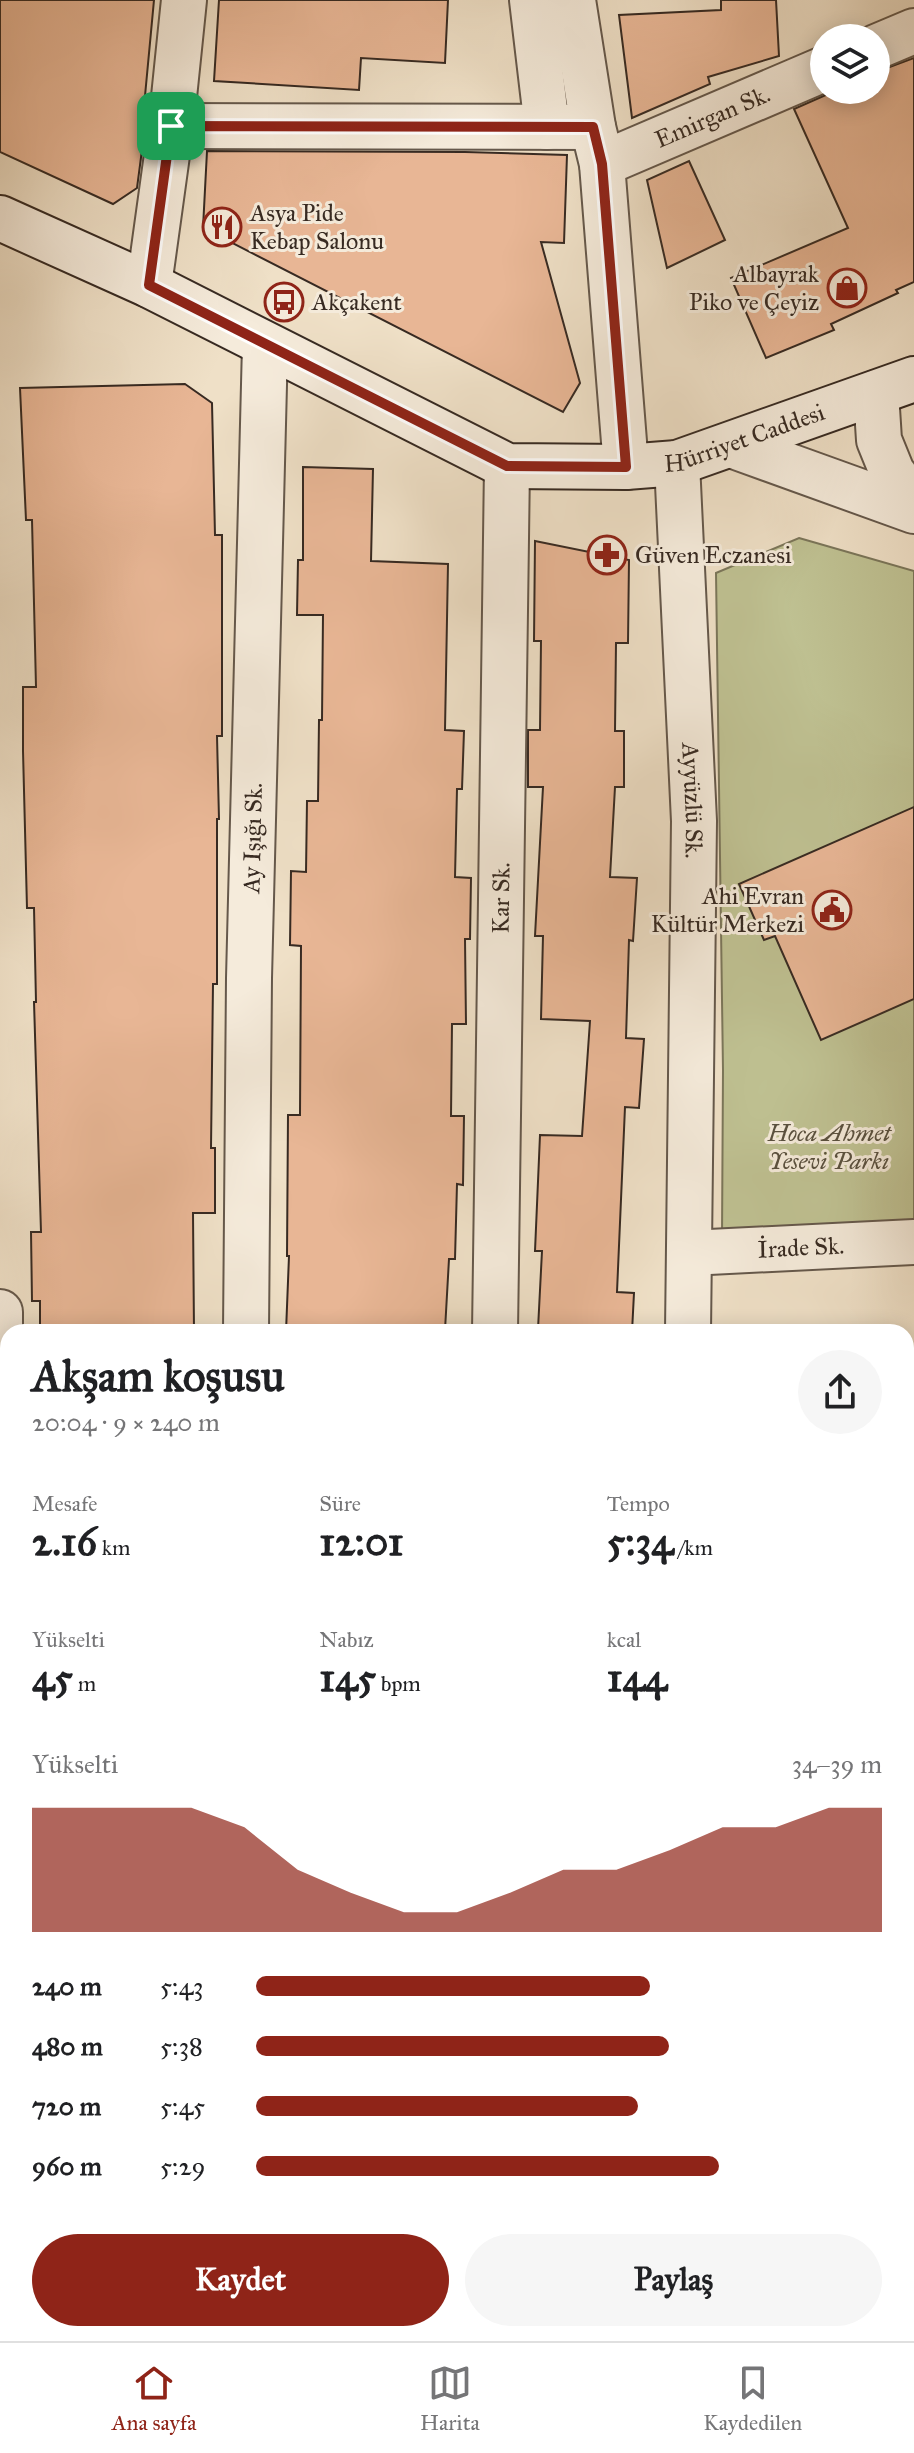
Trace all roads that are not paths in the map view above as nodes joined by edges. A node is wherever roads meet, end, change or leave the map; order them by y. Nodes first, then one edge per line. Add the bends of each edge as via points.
1 (184, 0) edge
2 (532, 0) edge
3 (573, 0) edge
4 (914, 31) edge
5 (890, 41) edge
6 (810, 74) edge
7 (171, 126) junction
8 (547, 127) junction
9 (598, 145) junction
10 (0, 218) edge
11 (149, 285) junction
12 (265, 345) junction
13 (895, 386) edge
14 (731, 445) junction
15 (677, 463) junction
16 (507, 466) junction
17 (626, 467) junction
18 (914, 502) edge
19 (914, 511) edge
20 (914, 1242) edge
21 (689, 1253) junction
22 (0, 1312) edge
23 (246, 1324) edge
24 (495, 1324) edge
25 (688, 1324) edge
26 (0, 1334) edge

1 - 7 street
2 - 8 street
3 - 9 street
4 - 5 street
6 - 9 street, Emirgan Sk.
7 - 8 street
7 - 11 street
8 - 9 street
9 - 17 street
10 - 11 street, Hürriyet Caddesi
11 - 12 street, Hürriyet Caddesi
12 - 16 street, Hürriyet Caddesi
12 - 23 street, Ay Işığı Sk.
13 - 14 street, Hürriyet Caddesi
13 - 18 street via 879,440 892,472
14 - 15 street, Hürriyet Caddesi
14 - 19 street
15 - 17 street, Hürriyet Caddesi
15 - 21 street, Ayyüzlü Sk. via 694,821
16 - 17 street, Hürriyet Caddesi
16 - 24 street, Kar Sk.
20 - 21 street, İrade Sk.
21 - 25 street, Ayyüzlü Sk.
22 - 26 street

